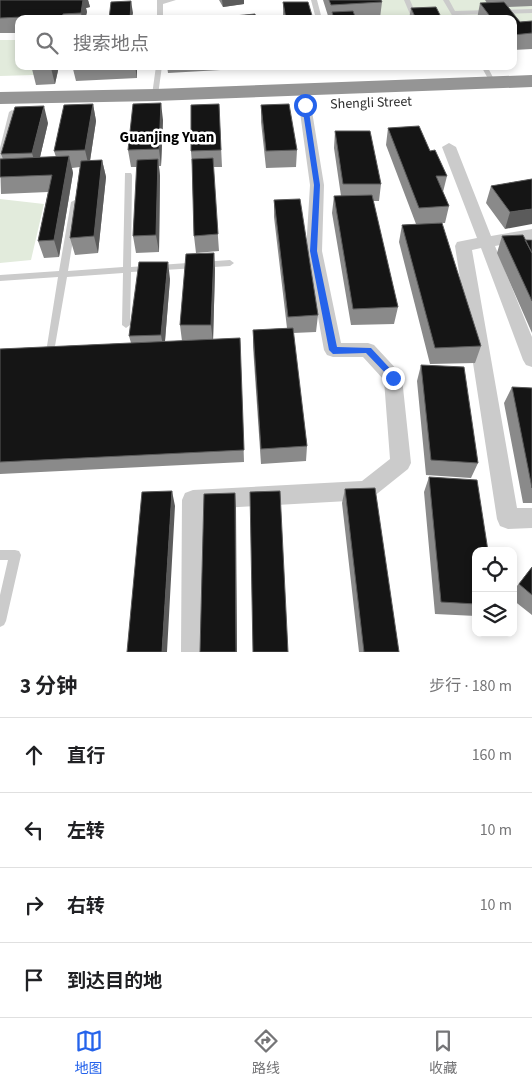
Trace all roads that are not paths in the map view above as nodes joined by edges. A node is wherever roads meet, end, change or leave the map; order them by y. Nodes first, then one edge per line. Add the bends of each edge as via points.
1 (173, 0) edge
2 (314, 0) edge
3 (407, 0) edge
4 (446, 0) edge
5 (160, 1) edge
6 (532, 11) edge
7 (160, 15) edge
8 (318, 15) edge
9 (413, 15) edge
10 (455, 15) edge
11 (471, 15) edge
12 (158, 70) edge
13 (488, 74) edge
14 (532, 81) edge
15 (155, 95) junction
16 (532, 96) edge
17 (305, 105) junction
18 (4, 108) edge
19 (449, 147) dead end
20 (0, 162) edge
21 (128, 175) dead end
22 (77, 191) edge
23 (532, 234) edge
24 (486, 242) junction
25 (230, 263) dead end
26 (127, 269) junction
27 (63, 274) junction
28 (0, 278) edge
29 (126, 325) dead end
30 (51, 346) edge
31 (532, 360) edge
32 (532, 518) edge
33 (0, 555) edge
34 (0, 621) edge
35 (193, 652) edge

1 - 5 lane
2 - 8 lane
3 - 9 lane
4 - 10 lane
5 - 7 lane
6 - 11 lane
12 - 15 lane
13 - 14 highway, Shengli Street
13 - 15 highway, Shengli Street via 443,84
15 - 18 highway, Shengli Street
16 - 17 highway, Shengli Street
17 - 18 highway, Shengli Street via 152,110
17 - 35 street via 317,185 314,251 333,350 368,350 393,378 401,463 366,490 193,500
18 - 20 lane
19 - 24 street
21 - 26 lane
22 - 27 lane
23 - 24 street
24 - 31 street
24 - 32 street via 463,246 508,519
25 - 26 lane
26 - 27 lane
26 - 29 lane
27 - 28 lane
27 - 30 lane
33 - 34 lane via 15,555

